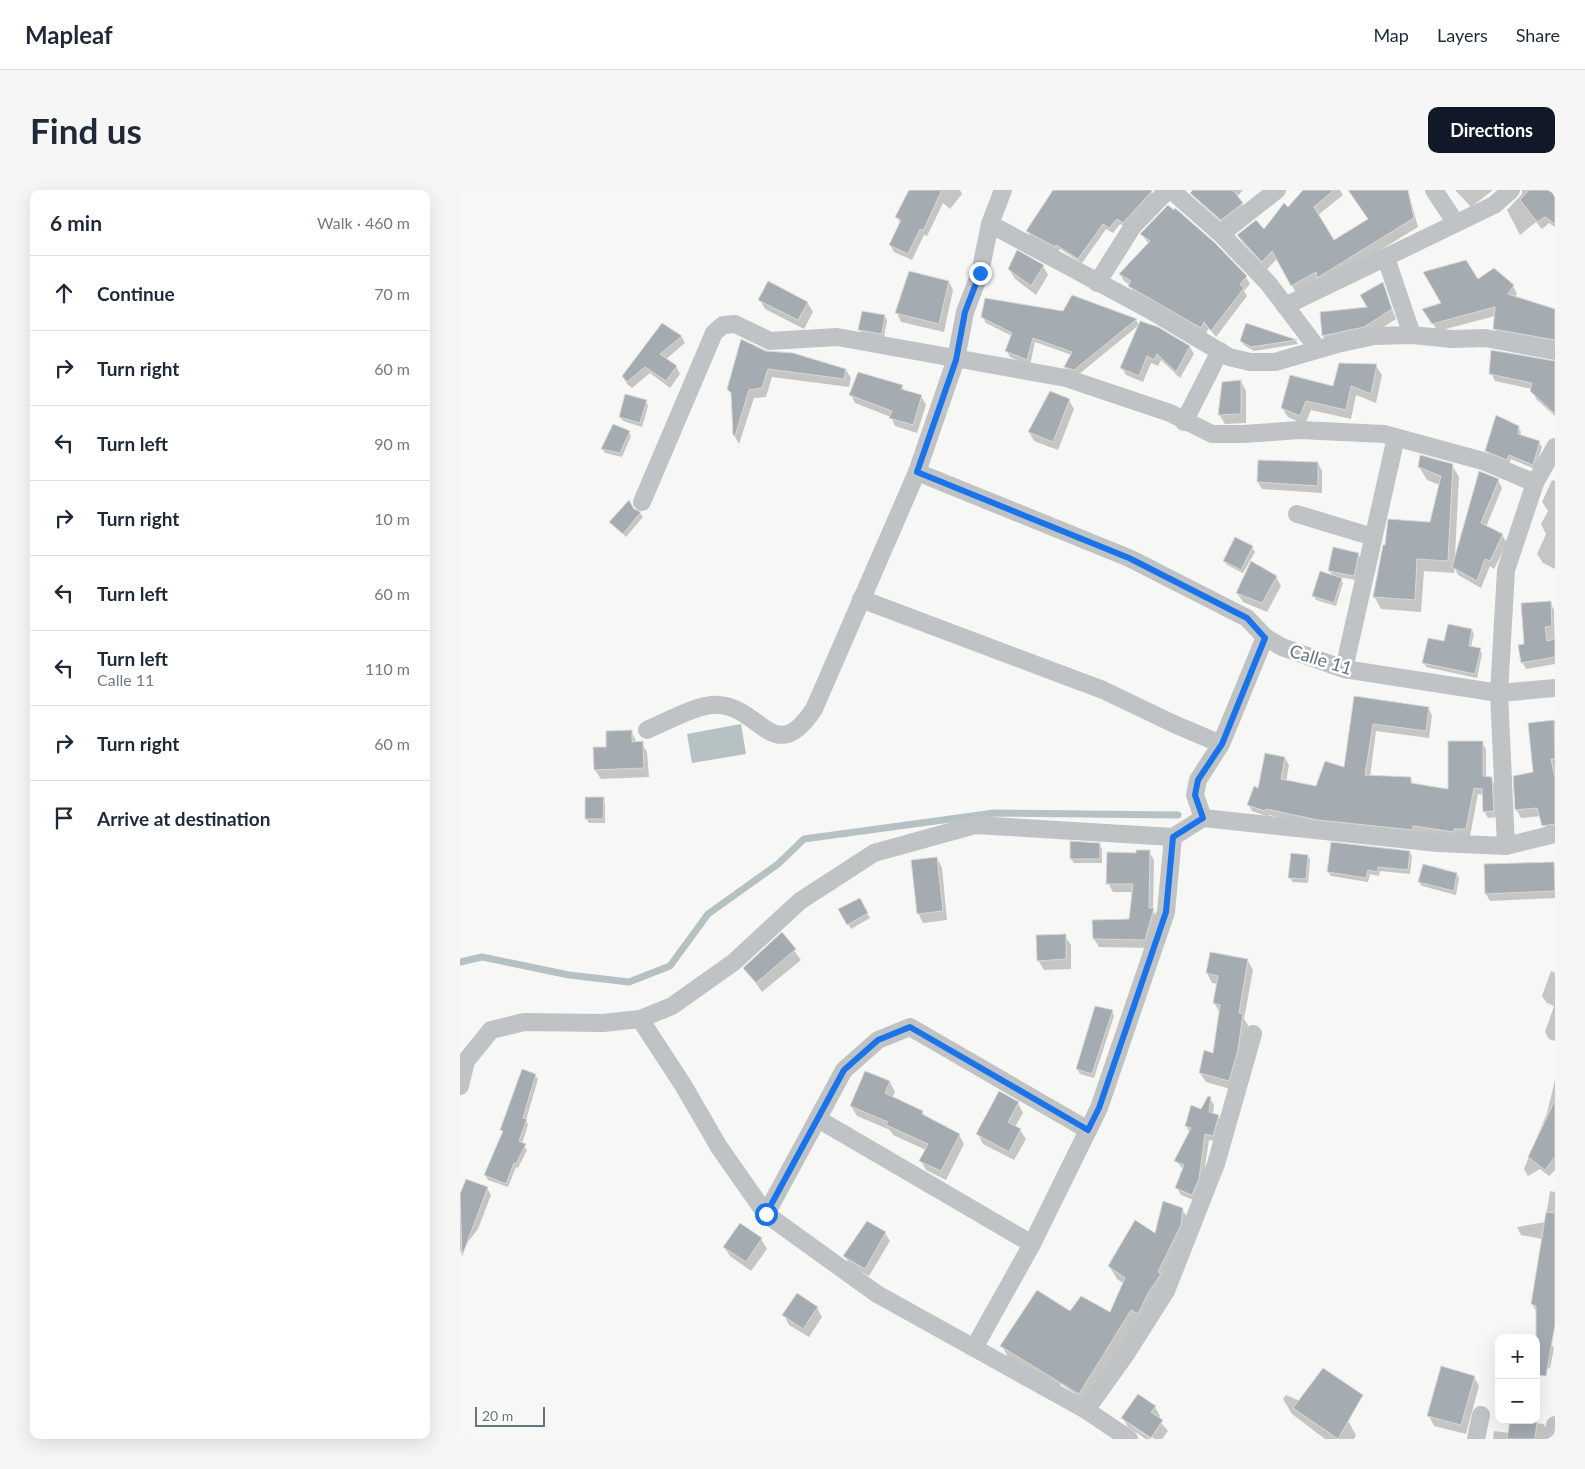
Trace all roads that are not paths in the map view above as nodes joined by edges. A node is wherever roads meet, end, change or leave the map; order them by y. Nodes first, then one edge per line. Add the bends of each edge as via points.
1 (1003, 190) edge
2 (1169, 190) edge
3 (1277, 190) edge
4 (1434, 190) edge
5 (1511, 190) edge
6 (1456, 222) junction
7 (990, 224) junction
8 (1221, 234) junction
9 (1386, 258) junction
10 (1097, 283) junction
11 (1285, 306) junction
12 (1412, 335) junction
13 (1318, 349) junction
14 (1220, 351) junction
15 (1555, 351) edge
16 (956, 360) junction
17 (1184, 422) junction
18 (1396, 437) junction
19 (1555, 447) edge
20 (917, 472) junction
21 (1535, 483) junction
22 (642, 502) dead end
23 (1296, 514) dead end
24 (1373, 538) junction
25 (861, 599) junction
26 (1265, 638) junction
27 (1344, 669) junction
28 (1555, 688) edge
29 (1499, 693) junction
30 (647, 730) dead end
31 (1222, 744) junction
32 (1203, 818) junction
33 (1555, 834) edge
34 (1173, 837) junction
35 (1506, 846) junction
36 (640, 1019) junction
37 (1253, 1034) dead end
38 (460, 1086) edge
39 (818, 1119) junction
40 (1088, 1130) junction
41 (766, 1214) junction
42 (1032, 1244) junction
43 (974, 1348) junction
44 (1086, 1410) junction
45 (1480, 1415) dead end
46 (1555, 1425) edge
47 (1129, 1439) edge
48 (1476, 1439) edge
49 (1553, 1439) edge

1 - 7 street
2 - 8 street
2 - 10 street via 1133,226
3 - 8 street
4 - 6 street
5 - 6 street via 1494,205
6 - 9 street
7 - 10 street
7 - 16 street via 980,273 965,312
8 - 11 street via 1268,283
9 - 11 street
9 - 12 street
10 - 14 street
11 - 13 street
12 - 13 street via 1374,336
12 - 15 street via 1485,338
13 - 14 street via 1275,362 1250,362 1229,357
14 - 17 street
16 - 17 street via 1066,378 1170,413
16 - 20 street
16 - 22 street via 826,336 770,340 735,324 723,325 714,333
17 - 18 street via 1212,434 1300,430
18 - 21 street via 1483,461
18 - 24 street
19 - 21 street
20 - 25 street
20 - 26 street, Calle 11 via 1129,558 1247,618
21 - 29 street via 1506,570
23 - 24 street
24 - 27 street
25 - 30 street via 814,709 788,735 769,732 737,709 718,705 700,708
25 - 31 street via 1103,690
26 - 27 street, Calle 11 via 1282,648
26 - 31 street
27 - 29 street, Calle 11
28 - 29 street, Calle 11
29 - 35 street
31 - 32 street via 1198,780 1195,795
32 - 34 street
32 - 35 street via 1438,843
33 - 35 street
34 - 36 street via 975,826 874,853 800,901 713,978 672,1006
34 - 40 street via 1166,912 1099,1108
36 - 38 street via 602,1023 524,1022 490,1030 466,1061
36 - 41 street via 719,1148
37 - 44 street via 1216,1164 1166,1291
39 - 40 street via 844,1070 878,1040 910,1027
39 - 41 street
39 - 42 street
40 - 42 street
41 - 43 street via 877,1294
42 - 43 street
43 - 44 street
44 - 47 street
45 - 48 street
46 - 49 street

